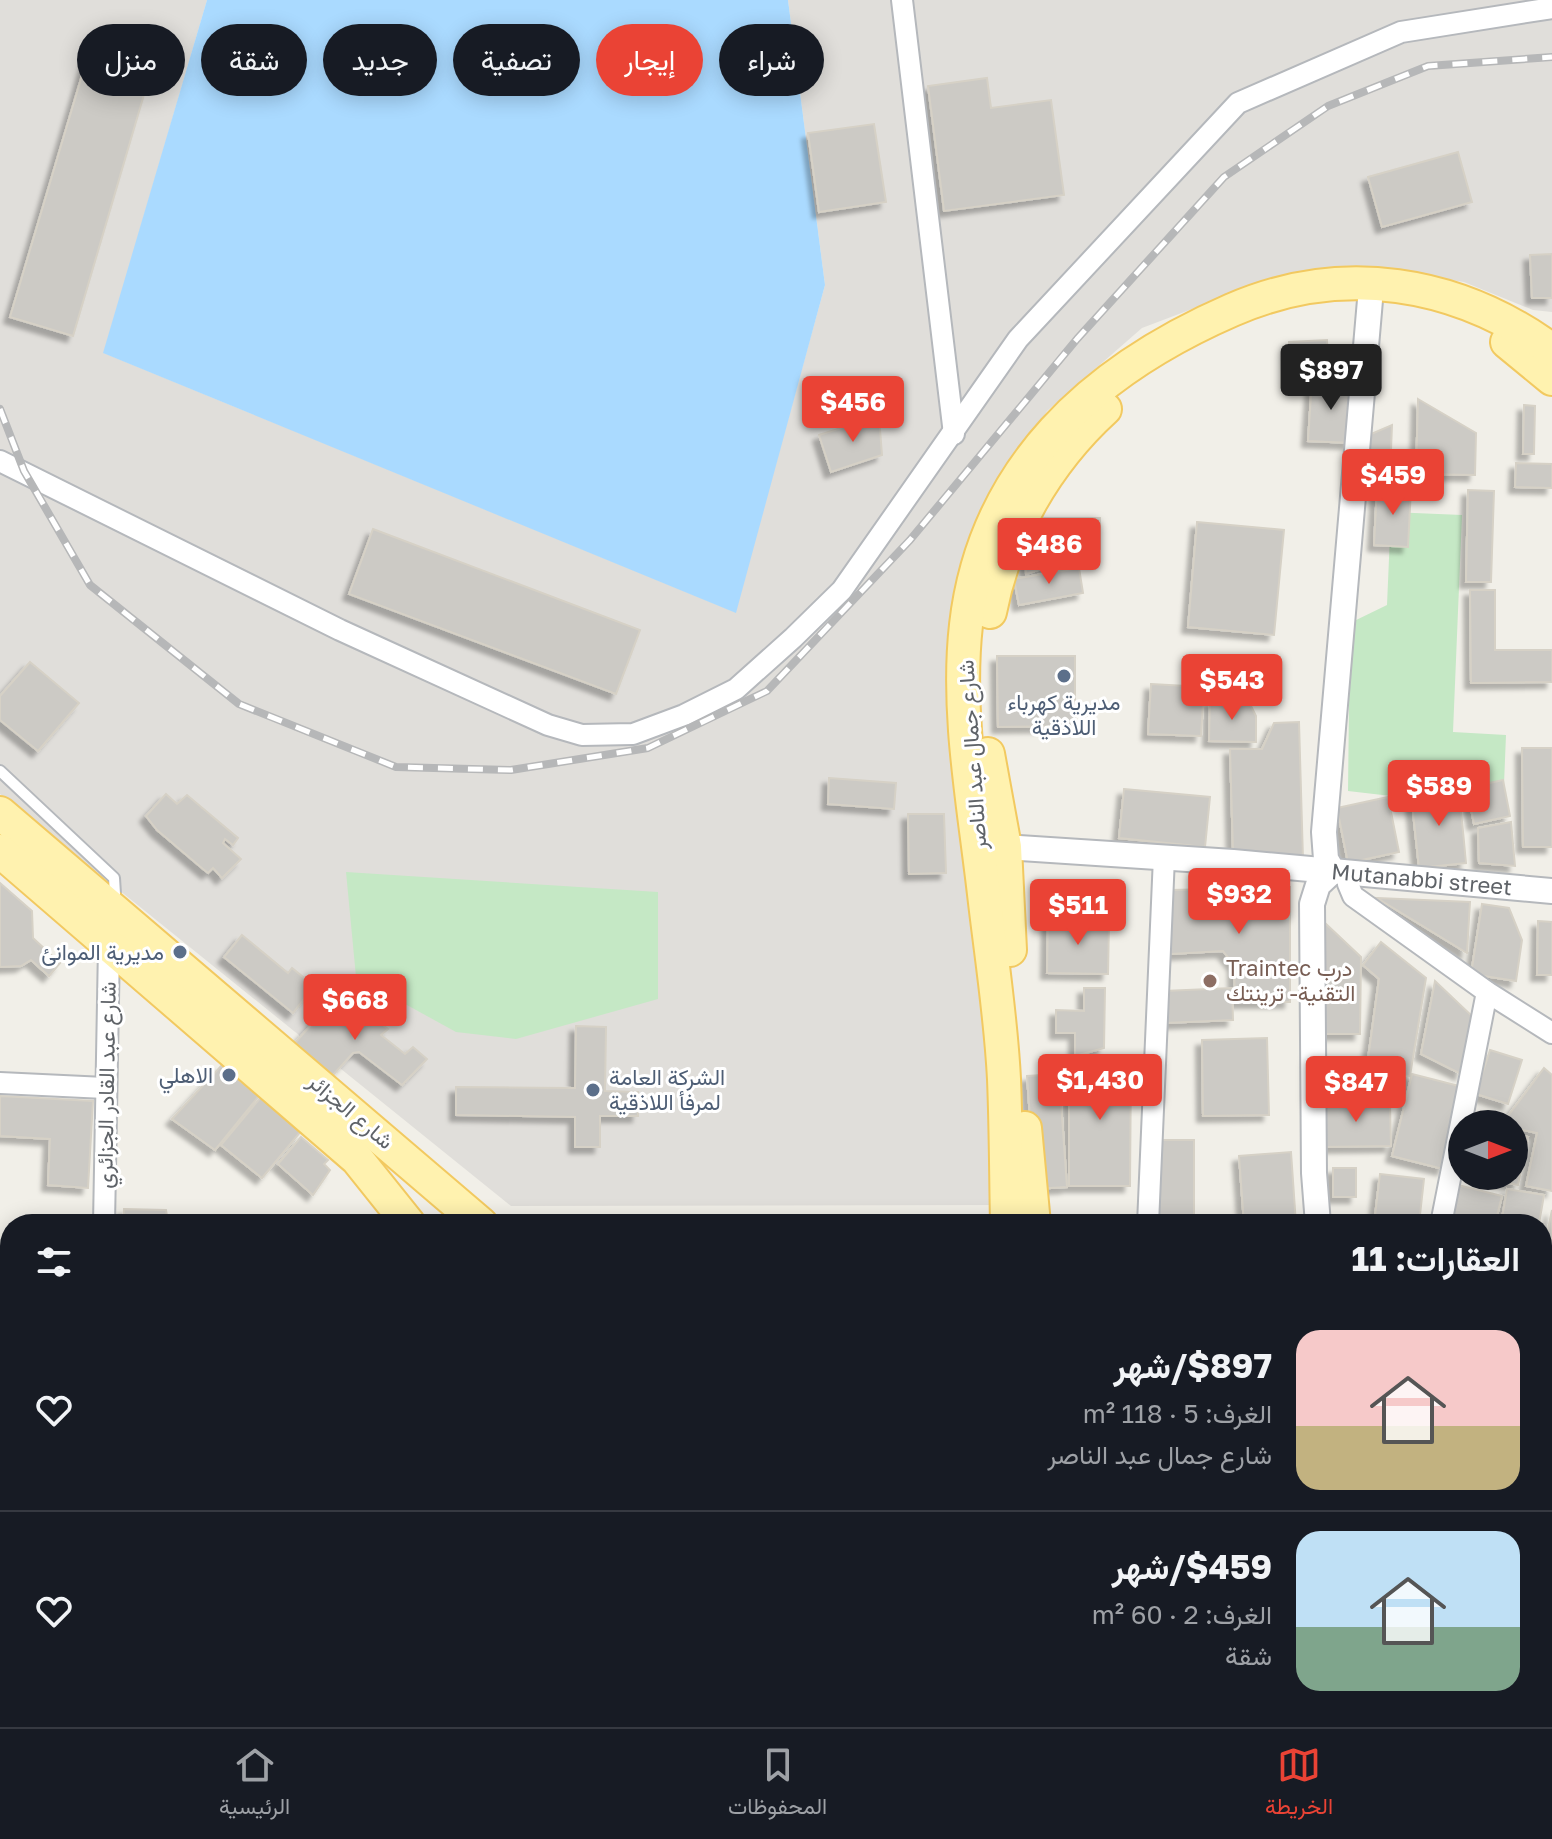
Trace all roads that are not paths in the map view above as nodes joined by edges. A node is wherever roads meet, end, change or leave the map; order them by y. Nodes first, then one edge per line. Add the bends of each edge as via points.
1 (902, 0) edge
2 (1552, 8) edge
3 (1370, 300) junction
4 (1552, 350) edge
5 (1552, 379) edge
6 (954, 434) junction
7 (0, 461) edge
8 (0, 771) edge
9 (0, 813) edge
10 (1005, 847) junction
11 (0, 851) edge
12 (1164, 857) junction
13 (1343, 872) junction
14 (1552, 891) edge
15 (112, 911) junction
16 (109, 946) junction
17 (1487, 992) junction
18 (1552, 1033) edge
19 (0, 1083) edge
20 (105, 1088) junction
21 (357, 1159) junction
22 (104, 1214) edge
23 (378, 1214) edge
24 (401, 1214) edge
25 (469, 1214) edge
26 (1007, 1214) edge
27 (1033, 1214) edge
28 (1148, 1214) edge
29 (1317, 1214) edge
30 (1443, 1214) edge

1 - 6 street
2 - 6 street via 1401,32 1238,103 1018,339
3 - 5 main road, شارع جمال عبد الناصر via 1405,303 1472,323
3 - 10 main road, شارع جمال عبد الناصر via 1286,309 1199,344 1121,393 1057,460 1012,541 996,582 987,630 986,745
3 - 13 street via 1324,832 1324,850
4 - 26 main road, شارع جمال عبد الناصر via 1470,302 1425,290 1379,284 1286,292 1192,327 1106,380 1053,430 1011,489 985,544 971,591 963,680 1003,1076
6 - 7 street via 842,590 793,638 736,689 633,734 582,735 548,725 326,623
8 - 15 lane via 114,878
9 - 15 main road, شارع الجزائر
10 - 12 street, Mutanabbi street
10 - 27 main road, شارع جمال عبد الناصر
11 - 16 main road, شارع الجزائر
12 - 13 street, Mutanabbi street
12 - 28 street
13 - 14 street, Mutanabbi street
13 - 17 street via 1353,896
13 - 29 street via 1318,885 1312,904
15 - 16 main road
15 - 25 main road, شارع الجزائر
16 - 20 street, شارع عبد القادر الجزائري
16 - 21 main road, شارع الجزائر
17 - 18 street
17 - 30 street
19 - 20 street
20 - 22 street, شارع عبد القادر الجزائري
21 - 23 main road
21 - 24 main road, شارع الجزائر

